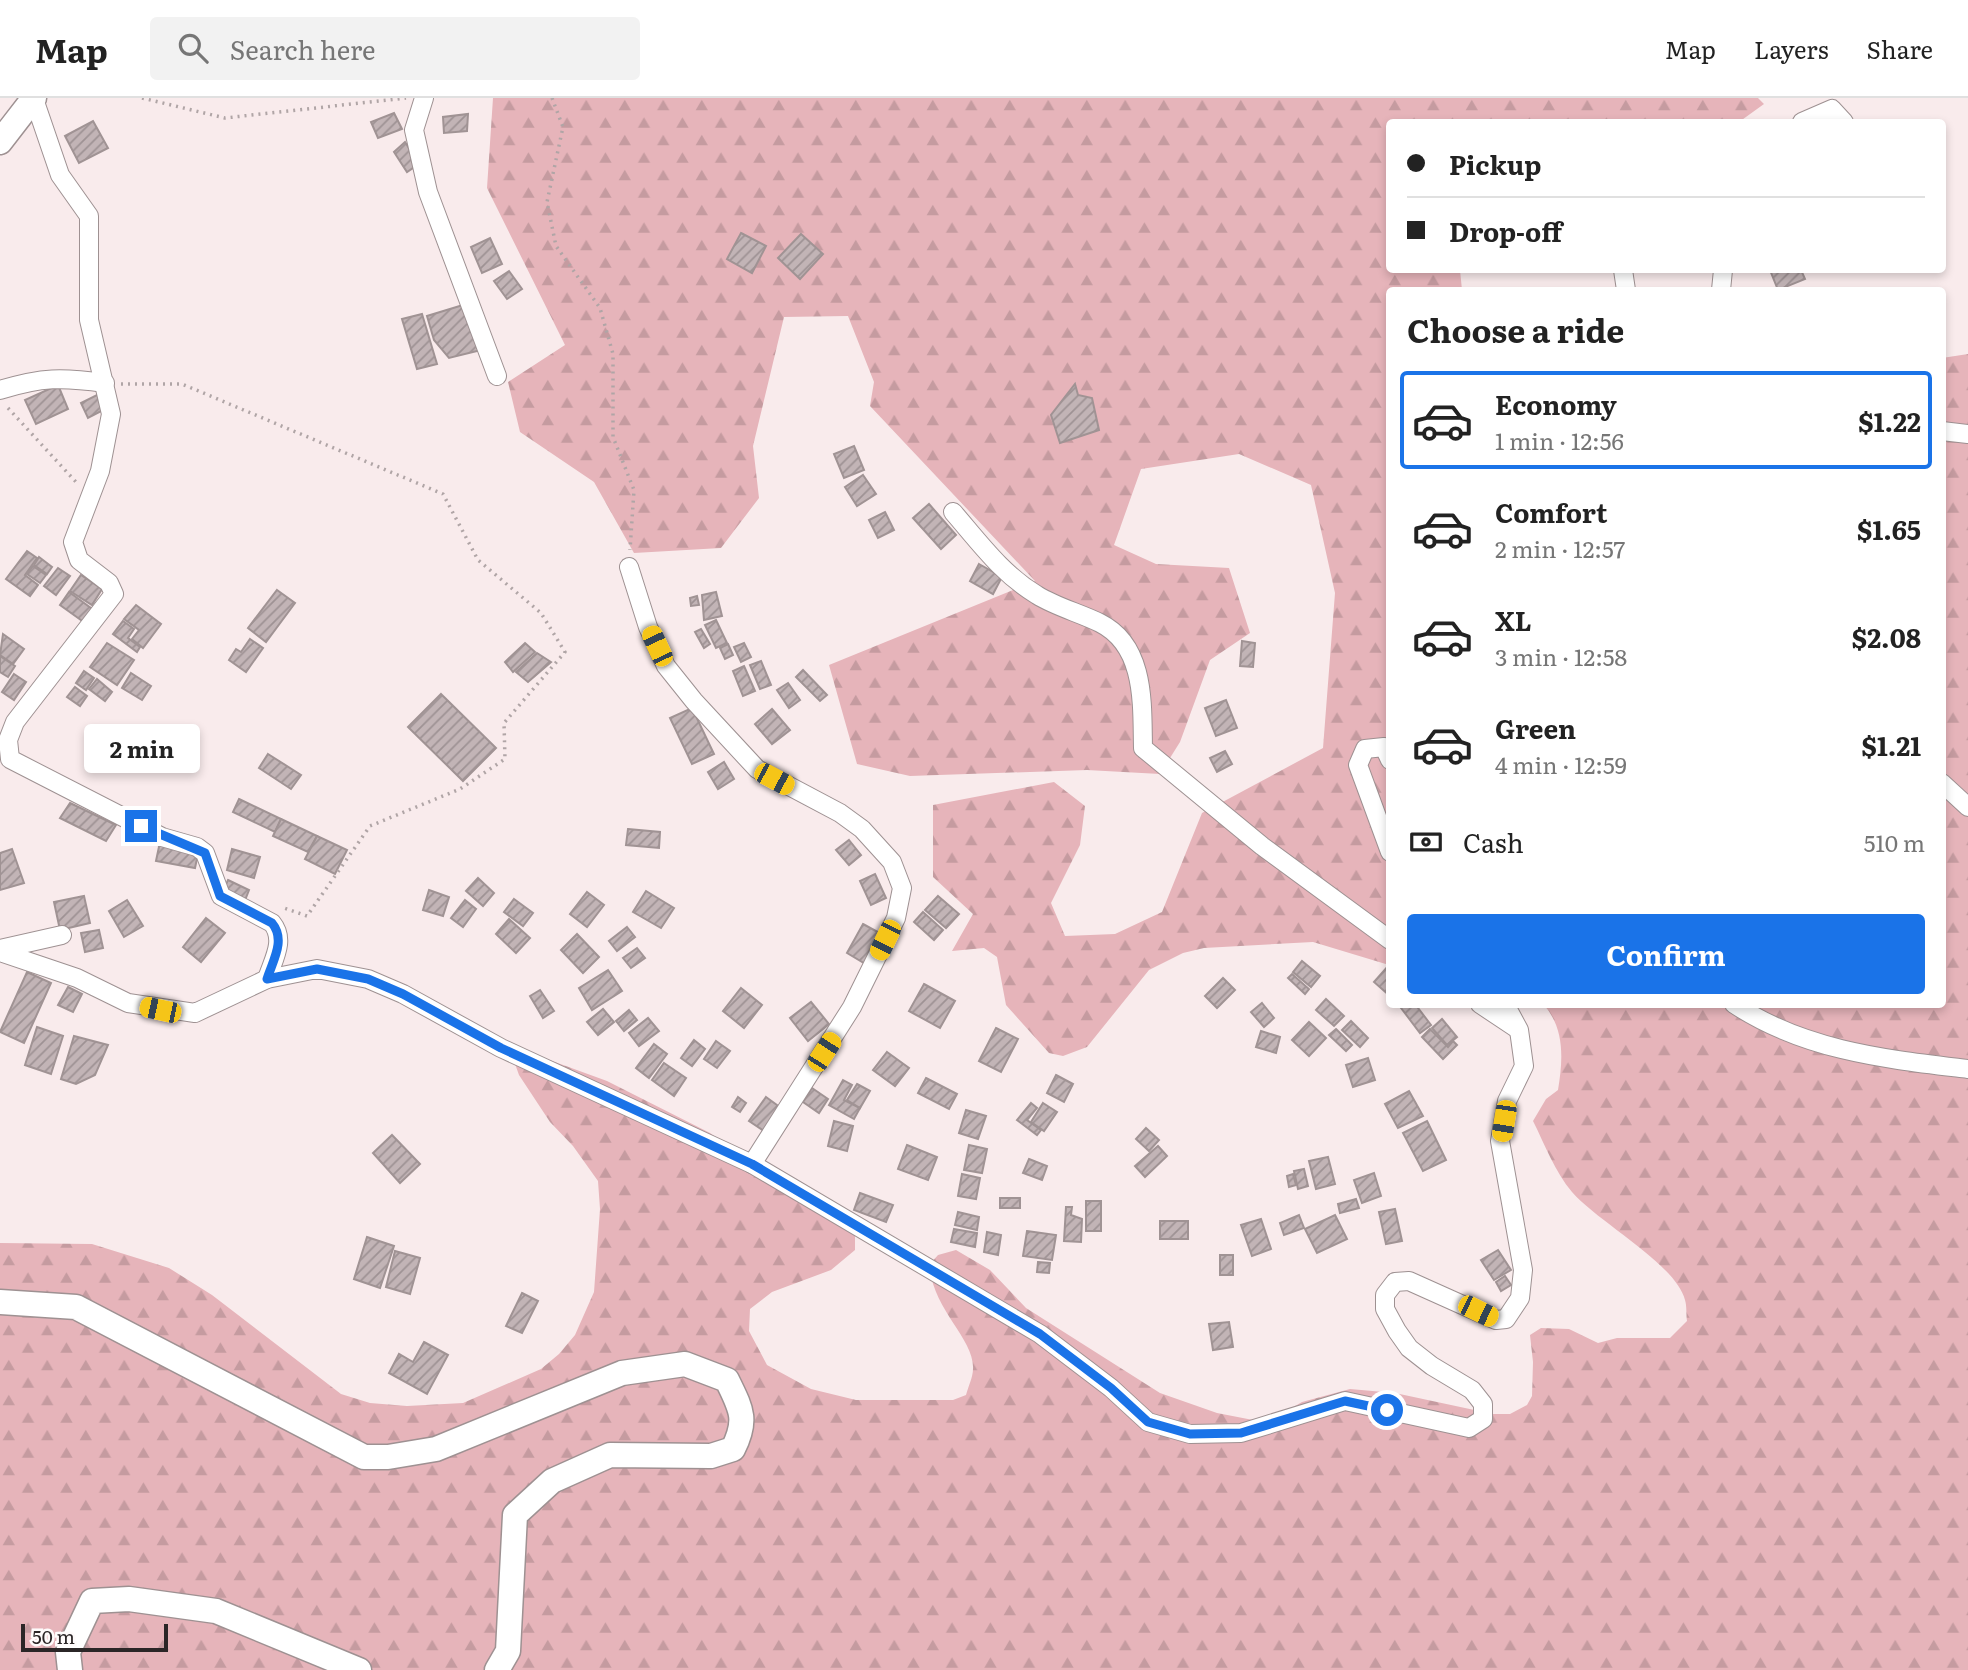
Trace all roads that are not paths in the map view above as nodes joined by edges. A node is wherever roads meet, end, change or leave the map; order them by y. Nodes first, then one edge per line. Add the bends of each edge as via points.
1 (34, 98) edge
2 (424, 98) edge
3 (1837, 110) edge
4 (1810, 119) edge
5 (0, 142) edge
6 (497, 376) dead end
7 (105, 383) junction
8 (0, 390) edge
9 (1946, 431) edge
10 (1968, 434) edge
11 (953, 512) dead end
12 (629, 567) road end
13 (1386, 751) edge
14 (1946, 787) edge
15 (1968, 807) edge
16 (1386, 841) edge
17 (62, 935) dead end
18 (1386, 937) edge
19 (0, 951) edge
20 (267, 979) junction
21 (1486, 1008) edge
22 (1507, 1008) edge
23 (1742, 1008) edge
24 (1519, 1030) junction
25 (1968, 1069) edge
26 (752, 1164) junction
27 (0, 1302) edge
28 (70, 1670) edge
29 (359, 1670) edge
30 (497, 1670) edge

1 - 5 main road
1 - 7 street via 60,175 89,216 89,320
2 - 6 street via 414,130 428,192
3 - 4 street
7 - 8 street via 60,377
7 - 20 street via 111,414 108,440 73,542 79,560 109,583 114,594 15,722 7,750 10,759 162,837 205,853 220,896 272,923 278,931 280,941
9 - 10 street
11 - 18 street via 1009,576 1038,596 1103,624 1119,636 1133,660 1140,688 1143,748 1262,846
12 - 26 street via 666,666 694,701 757,769 862,829 892,862 902,888 896,918 852,1007
13 - 16 street via 1384,747 1365,749 1358,765
14 - 15 street
17 - 19 street
19 - 20 street via 77,978 128,1003 160,1010 195,1013
20 - 26 street via 317,969 368,979 501,1048
21 - 24 street
22 - 24 street
23 - 25 street via 1805,1039 1865,1057
24 - 26 street via 1524,1066 1507,1101 1500,1141 1523,1270 1514,1310 1506,1319 1496,1320 1409,1281 1395,1282 1385,1295 1385,1309 1409,1348 1472,1390 1483,1404 1483,1419 1469,1428 1345,1401 1241,1433 1190,1434 1148,1422 1040,1334
27 - 30 main road via 76,1307 364,1457 436,1449 622,1373 685,1364 727,1380 741,1409 743,1429 733,1449 711,1456 610,1455 552,1481 515,1515 508,1651
28 - 29 main road via 68,1652 92,1601 129,1599 216,1611

